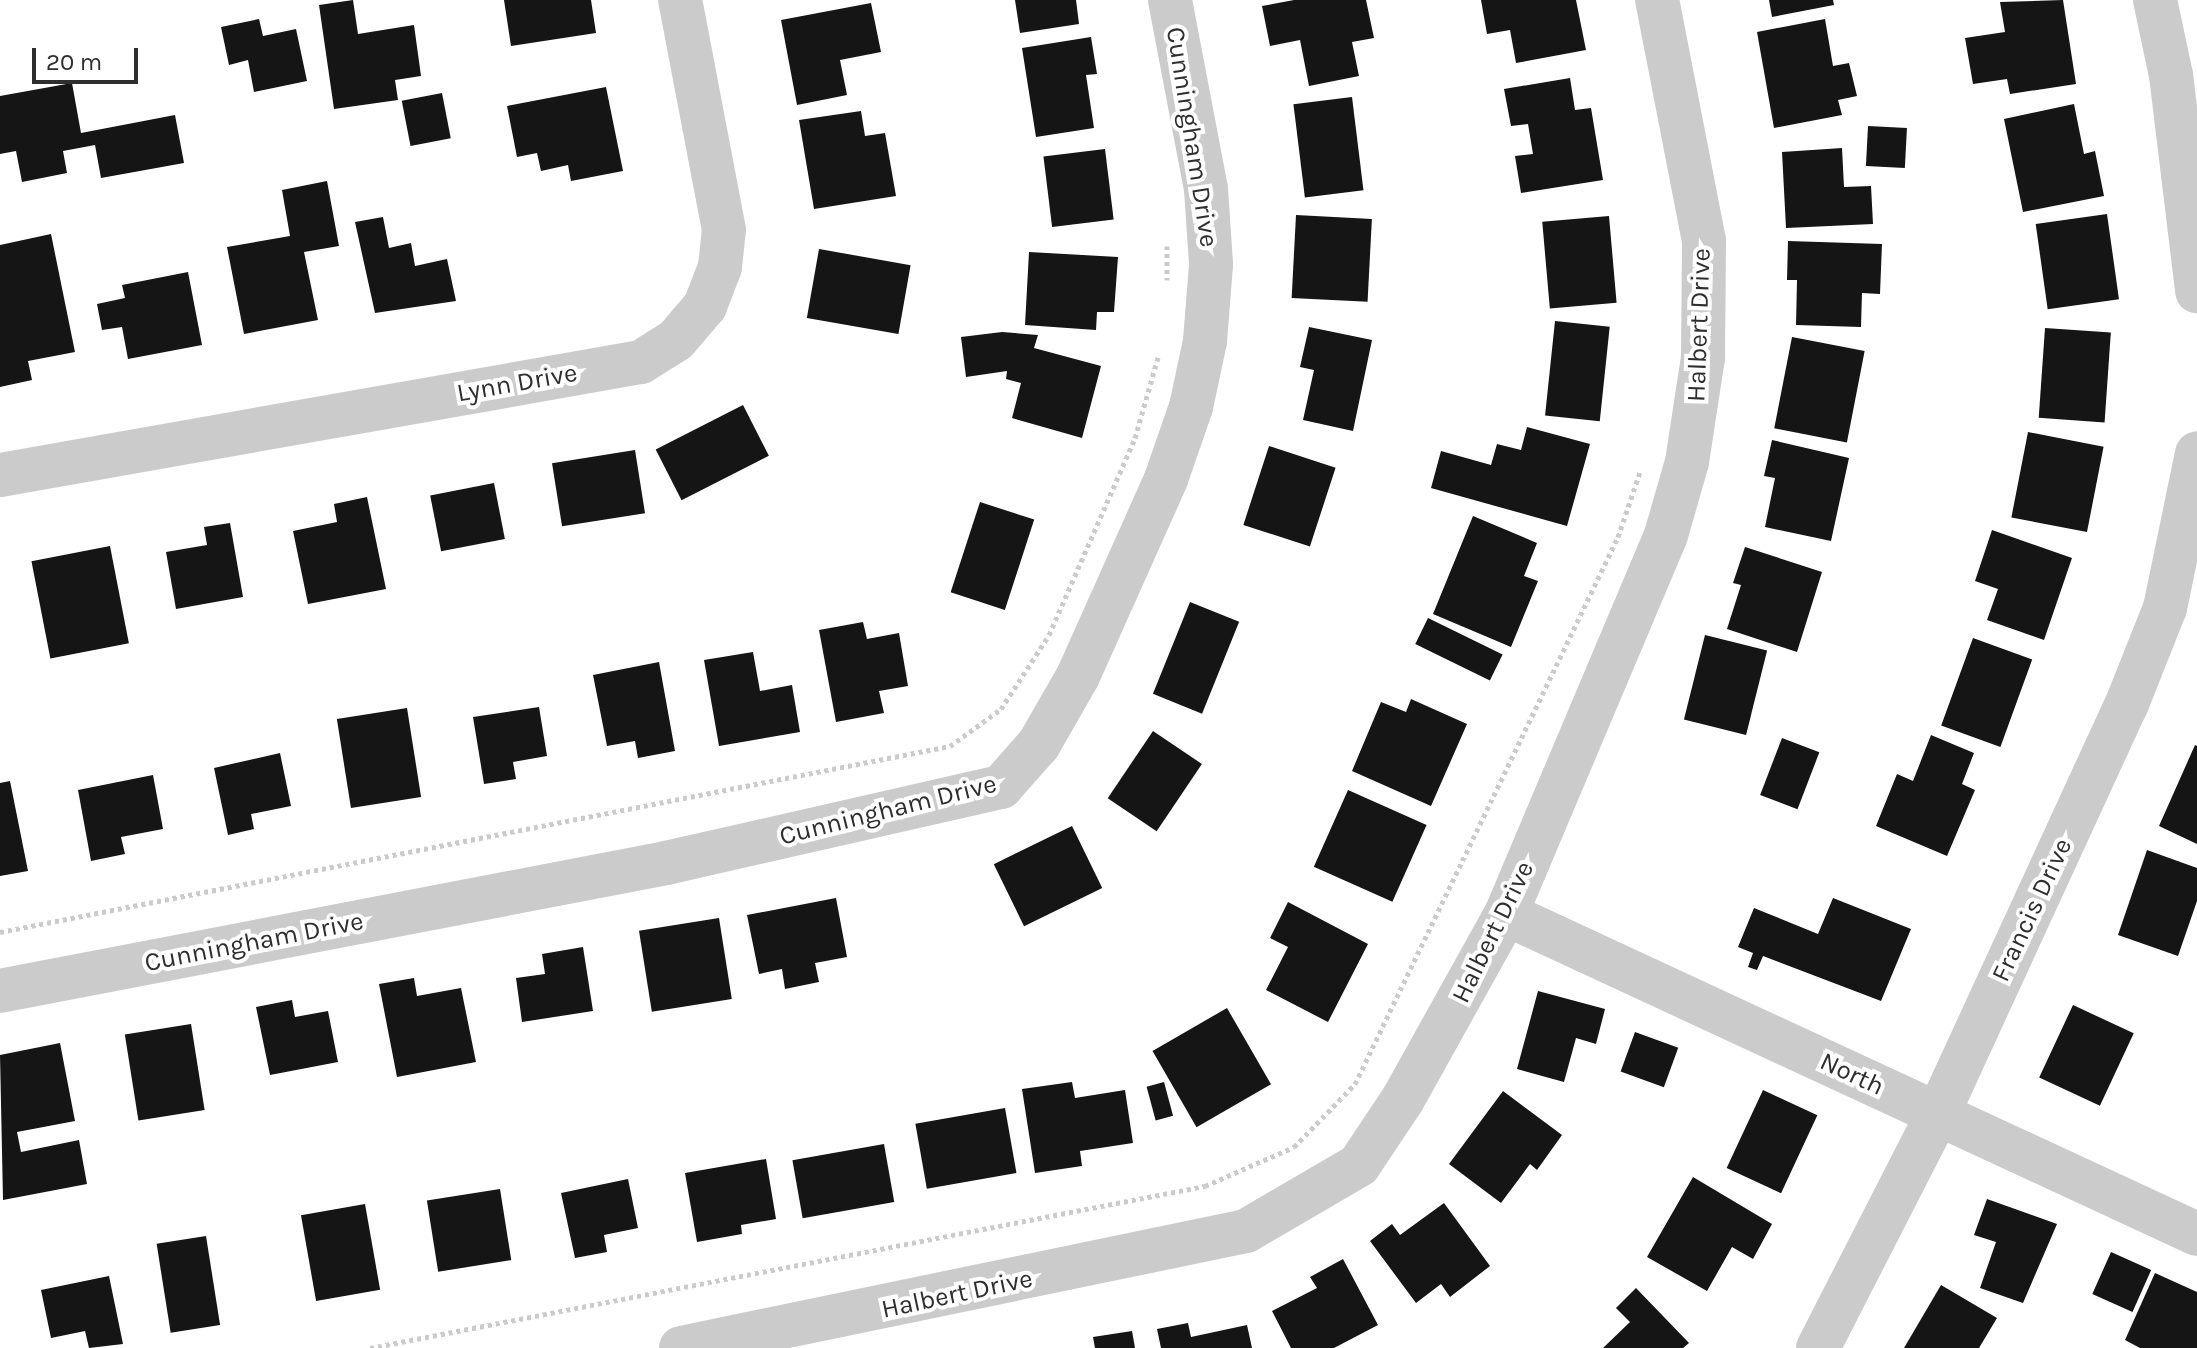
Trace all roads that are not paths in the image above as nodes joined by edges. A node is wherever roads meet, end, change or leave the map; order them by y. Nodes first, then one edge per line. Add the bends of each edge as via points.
1 (680, 0) edge
2 (1170, 0) edge
3 (1657, 0) edge
4 (2155, 0) edge
5 (2184, 71) edge
6 (2197, 291) edge
7 (2197, 453) edge
8 (0, 475) edge
9 (1506, 914) junction
10 (0, 991) edge
11 (1938, 1114) junction
12 (2197, 1234) edge
13 (681, 1348) edge
14 (1818, 1348) edge

1 - 8 street, Lynn Drive via 724,230 720,267 705,306 676,340 641,362
2 - 10 street, Cunningham Drive via 1206,189 1211,264 1205,341 1194,394 1166,479 1078,676 1039,744 1001,787 666,863
3 - 9 street, Halbert Drive via 1704,241 1697,405 1666,535
4 - 5 street
5 - 6 street
7 - 11 street, Francis Drive via 2165,608 2126,706
9 - 11 street, North
9 - 13 street, Halbert Drive via 1403,1099 1359,1165 1291,1208 1246,1231
11 - 12 street, North
11 - 14 street, Francis Drive

